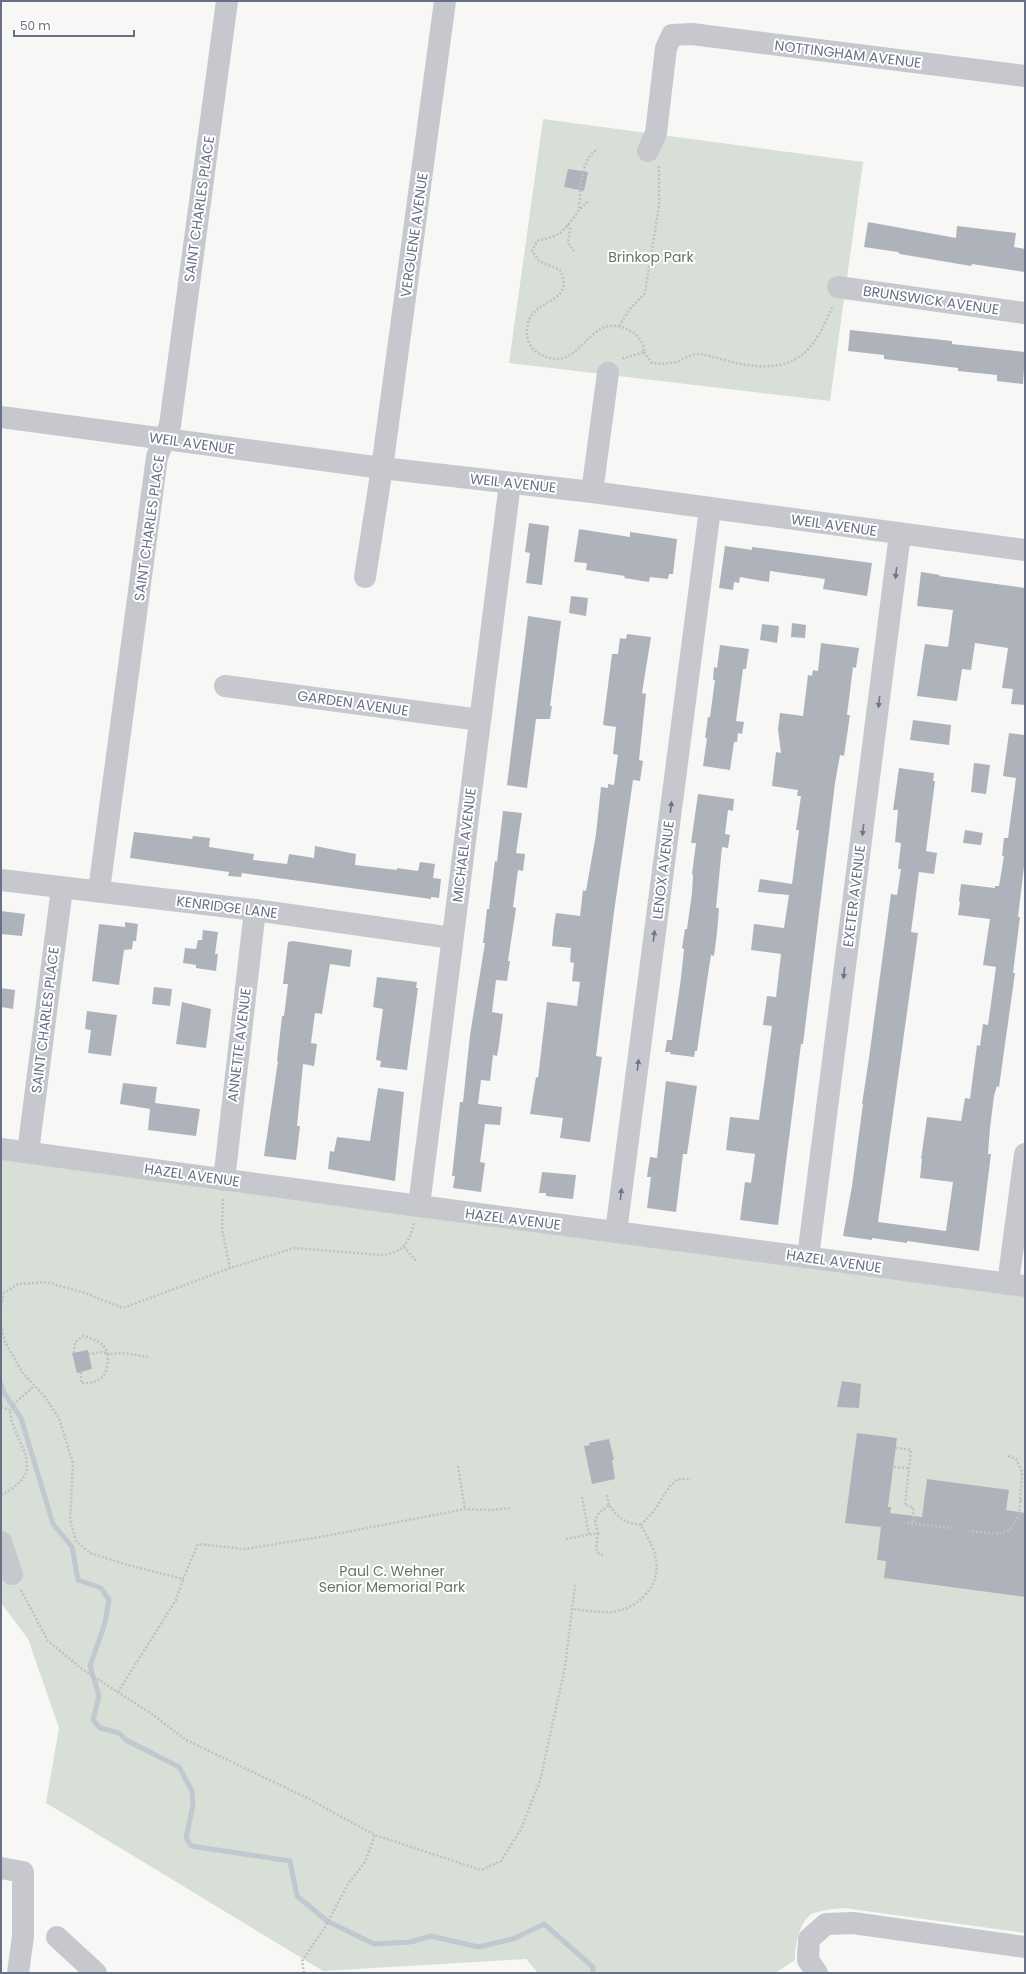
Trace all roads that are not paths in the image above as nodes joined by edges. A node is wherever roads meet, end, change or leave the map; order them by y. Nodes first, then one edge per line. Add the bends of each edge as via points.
1 (227, 1) edge
2 (446, 1) edge
3 (1025, 76) edge
4 (648, 151) road end
5 (838, 287) road end
6 (1025, 313) edge
7 (608, 373) road end
8 (1, 417) edge
9 (164, 440) junction
10 (382, 468) junction
11 (510, 483) junction
12 (592, 492) junction
13 (710, 509) junction
14 (900, 534) junction
15 (1025, 550) edge
16 (365, 577) dead end
17 (225, 686) dead end
18 (480, 720) junction
19 (1, 880) edge
20 (62, 888) junction
21 (99, 890) junction
22 (255, 910) junction
23 (452, 938) junction
24 (1, 1149) edge
25 (28, 1152) junction
26 (1025, 1154) edge
27 (224, 1180) junction
28 (419, 1206) junction
29 (616, 1232) junction
30 (808, 1257) junction
31 (1016, 1285) edge
32 (1, 1542) edge
33 (12, 1574) road end
34 (1, 1868) edge
35 (57, 1937) dead end
36 (1025, 1946) edge
37 (18, 1973) edge
38 (96, 1973) edge
39 (817, 1973) edge

1 - 9 street, SAINT CHARLES PLACE via 170,425
2 - 10 street, VERGUENE AVENUE
3 - 4 street, NOTTINGHAM AVENUE via 682,33 672,35 666,48 656,132
5 - 6 street, BRUNSWICK AVENUE
7 - 12 street
8 - 9 street, WEIL AVENUE
9 - 10 street, WEIL AVENUE
9 - 21 street, SAINT CHARLES PLACE via 157,457
10 - 11 street, WEIL AVENUE
10 - 16 street, VERGUENE AVENUE
11 - 12 street, WEIL AVENUE
11 - 18 street, MICHAEL AVENUE
12 - 13 street, WEIL AVENUE
13 - 14 street, WEIL AVENUE
29 -> 13 street, LENOX AVENUE
14 - 15 street, WEIL AVENUE
14 -> 30 street, EXETER AVENUE
17 - 18 street, GARDEN AVENUE
18 - 23 street, MICHAEL AVENUE
19 - 20 street, KENRIDGE LANE
20 - 21 street, KENRIDGE LANE
20 - 25 street, SAINT CHARLES PLACE
21 - 22 street, KENRIDGE LANE
22 - 23 street, KENRIDGE LANE
22 - 27 street, ANNETTE AVENUE
23 - 28 street, MICHAEL AVENUE
24 - 25 street, HAZEL AVENUE
25 - 27 street, HAZEL AVENUE
26 - 31 street
27 - 28 street, HAZEL AVENUE
28 - 29 street, HAZEL AVENUE
29 - 30 street, HAZEL AVENUE
30 - 31 street, HAZEL AVENUE
32 - 33 street
34 - 37 street via 23,1872 23,1936
35 - 38 street
36 - 39 street via 852,1922 826,1924 809,1938 808,1960

